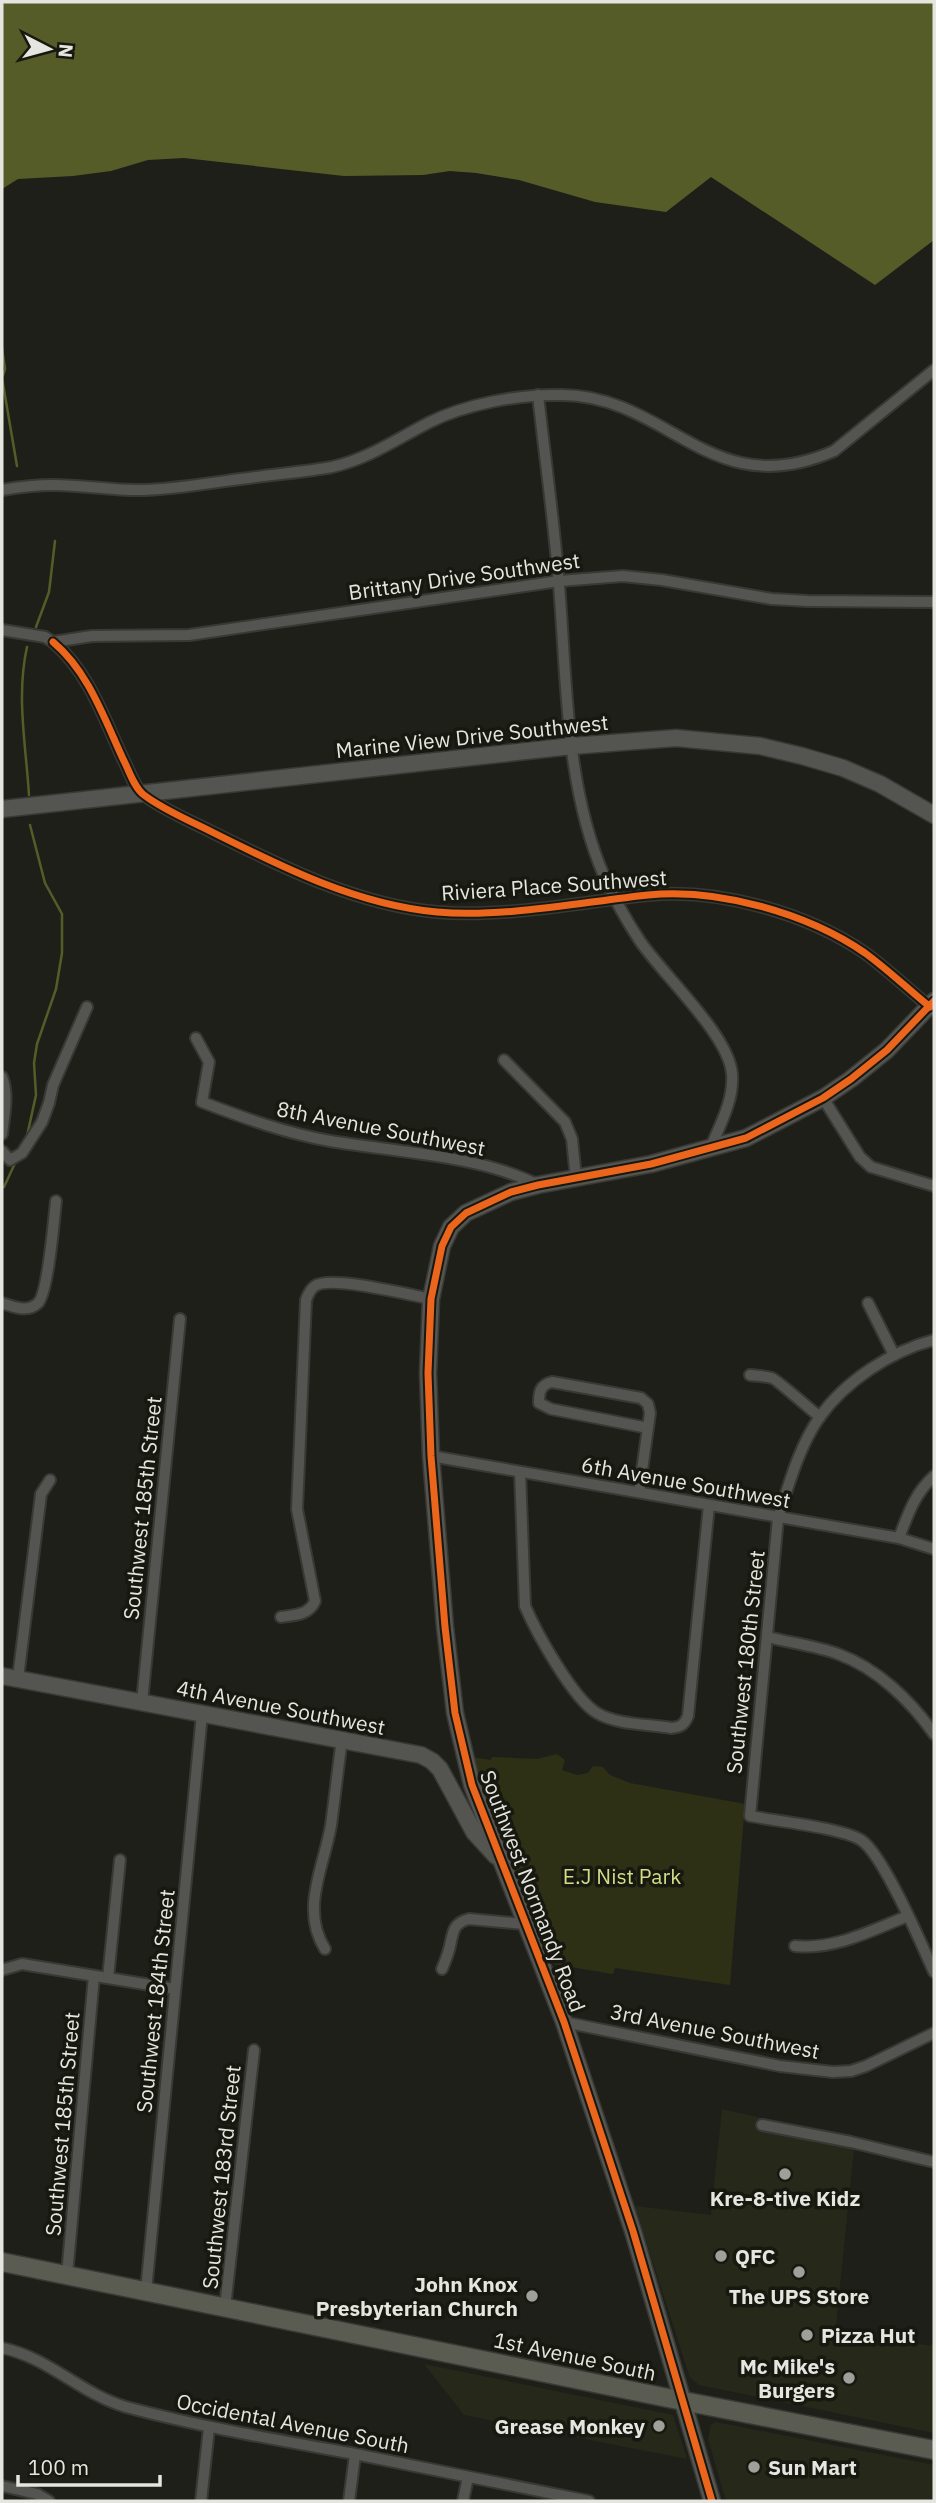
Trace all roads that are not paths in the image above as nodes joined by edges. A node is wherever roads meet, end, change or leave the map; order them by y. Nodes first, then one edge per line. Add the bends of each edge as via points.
1 (934, 370) edge
2 (538, 395) junction
3 (2, 490) edge
4 (559, 581) junction
5 (934, 602) edge
6 (2, 630) edge
7 (53, 642) junction
8 (572, 746) junction
9 (141, 793) junction
10 (2, 809) edge
11 (934, 815) edge
12 (615, 900) junction
13 (932, 1004) edge
14 (87, 1007) dead end
15 (196, 1038) dead end
16 (504, 1060) dead end
17 (2, 1077) edge
18 (823, 1098) junction
19 (2, 1134) edge
20 (710, 1149) junction
21 (2, 1151) edge
22 (576, 1178) junction
23 (538, 1185) junction
24 (934, 1186) edge
25 (56, 1201) dead end
26 (431, 1299) junction
27 (2, 1303) edge
28 (868, 1303) dead end
29 (180, 1319) dead end
30 (934, 1340) edge
31 (894, 1355) junction
32 (750, 1375) dead end
33 (820, 1417) junction
34 (648, 1428) junction
35 (431, 1455) junction
36 (520, 1472) junction
37 (934, 1476) edge
38 (50, 1480) dead end
39 (639, 1492) junction
40 (709, 1505) junction
41 (778, 1518) junction
42 (899, 1538) junction
43 (934, 1549) edge
44 (281, 1618) dead end
45 (768, 1637) junction
46 (10, 1677) edge
47 (142, 1702) junction
48 (202, 1714) junction
49 (934, 1734) edge
50 (342, 1739) junction
51 (120, 1860) dead end
52 (500, 1860) junction
53 (908, 1916) junction
54 (524, 1924) junction
55 (795, 1946) dead end
56 (325, 1949) dead end
57 (442, 1969) dead end
58 (2, 1970) edge
59 (934, 1972) edge
60 (94, 1976) junction
61 (108, 1978) junction
62 (175, 1989) junction
63 (564, 2022) junction
64 (934, 2033) edge
65 (254, 2050) dead end
66 (762, 2125) dead end
67 (934, 2162) edge
68 (2, 2262) edge
69 (67, 2275) junction
70 (146, 2291) junction
71 (225, 2307) junction
72 (2, 2348) edge
73 (683, 2401) junction
74 (209, 2428) junction
75 (934, 2449) edge
76 (355, 2455) junction
77 (468, 2477) junction
78 (2, 2486) edge
79 (49, 2501) edge
80 (201, 2501) edge
81 (349, 2501) edge
82 (463, 2501) edge
83 (589, 2501) edge
84 (712, 2501) edge

1 - 2 street via 835,451 769,467 705,452 609,401
2 - 3 street via 473,406 374,453 333,467 145,490 54,485
2 - 4 street
4 - 5 street, Brittany Drive Southwest via 623,576 772,599
4 - 7 street, Brittany Drive Southwest via 189,635 92,636
4 - 8 street
6 - 7 street, Brittany Drive Southwest
7 - 9 street via 69,657 93,695
8 - 9 street, Marine View Drive Southwest
8 - 11 street, Marine View Drive Southwest via 676,738 760,746 843,768
8 - 12 street via 591,844
9 - 10 street, Marine View Drive Southwest
9 - 12 street, Riviera Place Southwest via 286,869 413,909 470,912
12 - 13 street, Riviera Place Southwest via 689,894 769,908 864,953
12 - 20 street via 639,941 728,1054 732,1087
13 - 18 street, Southwest Normandy Road via 887,1050
14 - 21 street via 42,1122 22,1153 10,1160
15 - 23 street, 8th Avenue Southwest via 209,1062 202,1102 269,1127 431,1155 520,1175
16 - 22 street via 565,1122 572,1139
17 - 19 street via 6,1101
18 - 20 street, Southwest Normandy Road via 746,1138
18 - 24 street via 871,1167
20 - 22 street, Southwest Normandy Road
22 - 23 street, Southwest Normandy Road
23 - 26 street, Southwest Normandy Road via 486,1203 451,1227 442,1246
25 - 27 street via 43,1294 30,1307
26 - 35 street, Southwest Normandy Road
26 - 44 street via 334,1282 315,1285 306,1300 297,1509 315,1601 304,1613
28 - 31 street
29 - 47 street, Southwest 185th Street
30 - 31 street, Southwest 180th Street
31 - 33 street, Southwest 180th Street via 861,1376
32 - 33 street via 779,1380
33 - 41 street, Southwest 180th Street via 803,1447
34 - 34 street via 648,1404 641,1398 552,1382 539,1391 539,1403 551,1409
34 - 39 street
35 - 36 street, 6th Avenue Southwest
35 - 52 street, Southwest Normandy Road via 455,1713 472,1785
36 - 39 street, 6th Avenue Southwest
36 - 40 street via 525,1606 558,1667 582,1699 609,1718 671,1728 680,1727 688,1716
37 - 42 street via 912,1502
38 - 46 street via 41,1494
39 - 40 street, 6th Avenue Southwest
40 - 41 street, 6th Avenue Southwest
41 - 42 street, 6th Avenue Southwest
41 - 45 street, Southwest 180th Street
42 - 43 street, 6th Avenue Southwest
45 - 49 street via 839,1654 884,1680
45 - 53 street, Southwest 180th Street via 750,1816 862,1840 878,1859
46 - 47 street, 4th Avenue Southwest
47 - 48 street, 4th Avenue Southwest
48 - 50 street, 4th Avenue Southwest
48 - 62 street, Southwest 184th Street
50 - 52 street, 4th Avenue Southwest via 432,1761 474,1832
50 - 56 street via 330,1828 315,1884 313,1921
51 - 61 street
52 - 54 street, Southwest Normandy Road
53 - 55 street via 831,1945
53 - 59 street
54 - 57 street via 461,1921 454,1926
54 - 63 street, Southwest Normandy Road
58 - 60 street via 22,1964
60 - 61 street
60 - 69 street, Southwest 185th Street
61 - 62 street
62 - 70 street, Southwest 184th Street
63 - 64 street, 3rd Avenue Southwest via 780,2066 833,2071 866,2066
63 - 73 street, Southwest Normandy Road
65 - 71 street, Southwest 183rd Street
66 - 67 street
68 - 69 main road, 1st Avenue South
69 - 70 main road, 1st Avenue South
70 - 71 main road, 1st Avenue South
71 - 73 main road, 1st Avenue South
72 - 74 street, Occidental Avenue South via 44,2363 122,2406
73 - 75 main road, 1st Avenue South
73 - 84 street, Southwest Normandy Road
74 - 76 street, Occidental Avenue South
74 - 80 street
76 - 77 street, Occidental Avenue South
76 - 81 street
77 - 82 street
77 - 83 street, Occidental Avenue South
78 - 79 street

